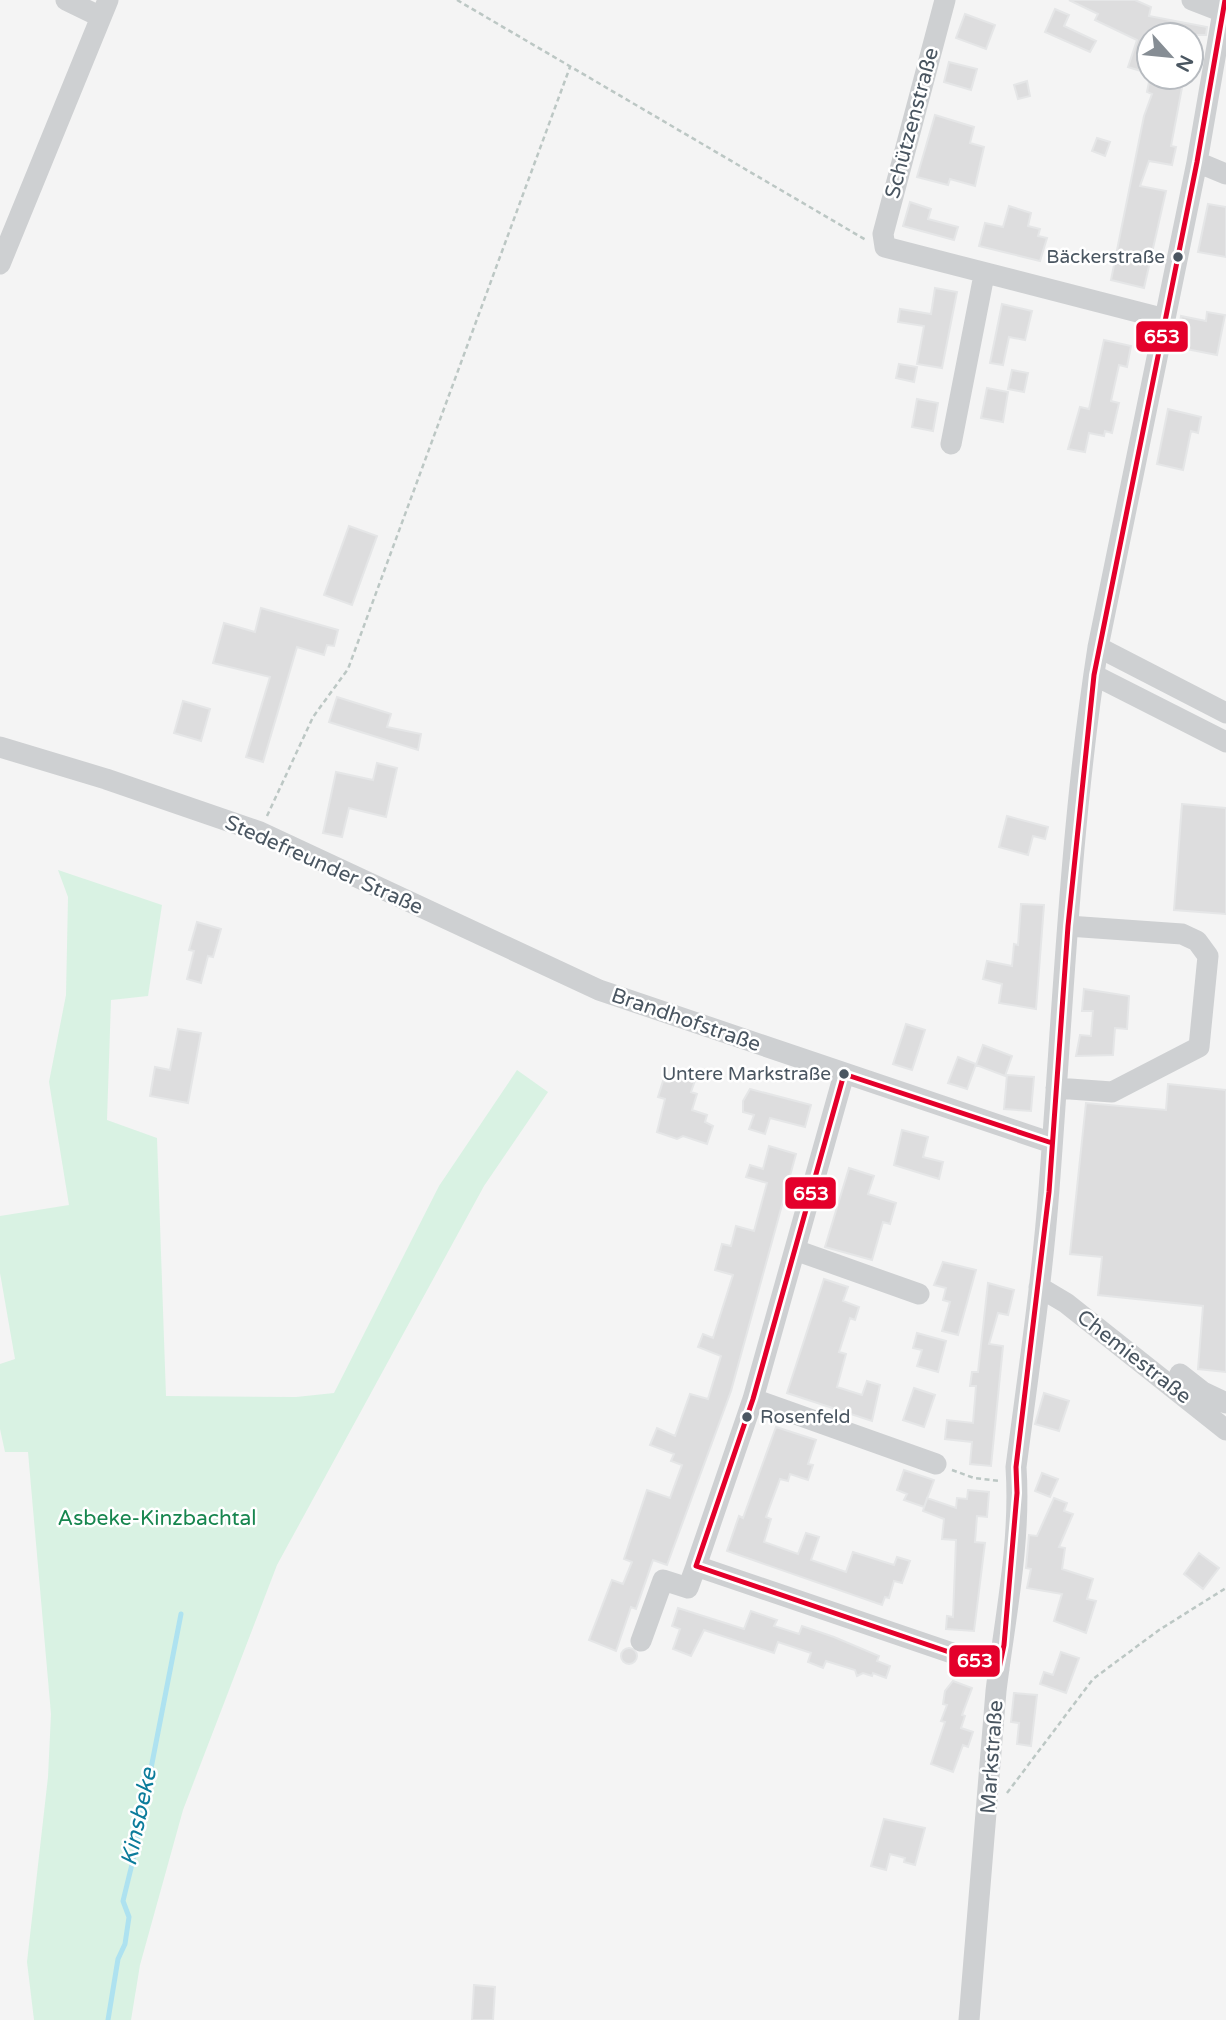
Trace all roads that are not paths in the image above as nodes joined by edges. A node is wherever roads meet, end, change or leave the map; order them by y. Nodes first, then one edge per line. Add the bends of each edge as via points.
1 (66, 0) edge
2 (945, 0) edge
3 (1192, 0) edge
4 (1224, 6) edge
5 (105, 8) edge
6 (1197, 162) junction
7 (1226, 174) edge
8 (0, 264) edge
9 (984, 275) junction
10 (1165, 319) junction
11 (951, 444) dead end
12 (1098, 647) junction
13 (1094, 675) junction
14 (1226, 713) edge
15 (1226, 742) edge
16 (0, 747) edge
17 (1068, 926) junction
18 (599, 990) joint
19 (844, 1074) junction
20 (1056, 1088) junction
21 (1052, 1143) junction
22 (795, 1250) junction
23 (1039, 1287) junction
24 (919, 1294) dead end
25 (753, 1399) junction
26 (1226, 1403) edge
27 (1226, 1430) edge
28 (936, 1464) road end
29 (696, 1566) junction
30 (641, 1641) dead end
31 (999, 1669) junction
32 (969, 2020) edge

1 - 5 street
2 - 9 street, Schützenstraße via 883,234 885,247
3 - 4 street
4 - 6 street, Markstraße
5 - 8 street
6 - 7 street
6 - 10 street, Markstraße
9 - 10 street
9 - 11 street
10 - 12 street, Markstraße
12 - 13 street, Markstraße
12 - 14 street
13 - 15 street
13 - 17 street, Markstraße
16 - 18 street, Stedefreunder Straße via 260,832
17 - 20 street, Markstraße
17 - 20 street via 1182,934 1197,941 1208,956 1199,1047 1112,1092
18 - 19 street, Brandhofstraße
19 - 21 street, Brandhofstraße
19 - 22 street
20 - 21 street, Markstraße
21 - 23 street, Markstraße
22 - 24 street
22 - 25 street
23 - 26 street via 1057,1282 1203,1392
23 - 27 street, Chemiestraße via 1066,1303
23 - 31 street, Markstraße via 1016,1467
25 - 28 street
25 - 29 street
29 - 30 street via 688,1588 663,1580
29 - 31 street
31 - 32 street, Markstraße

